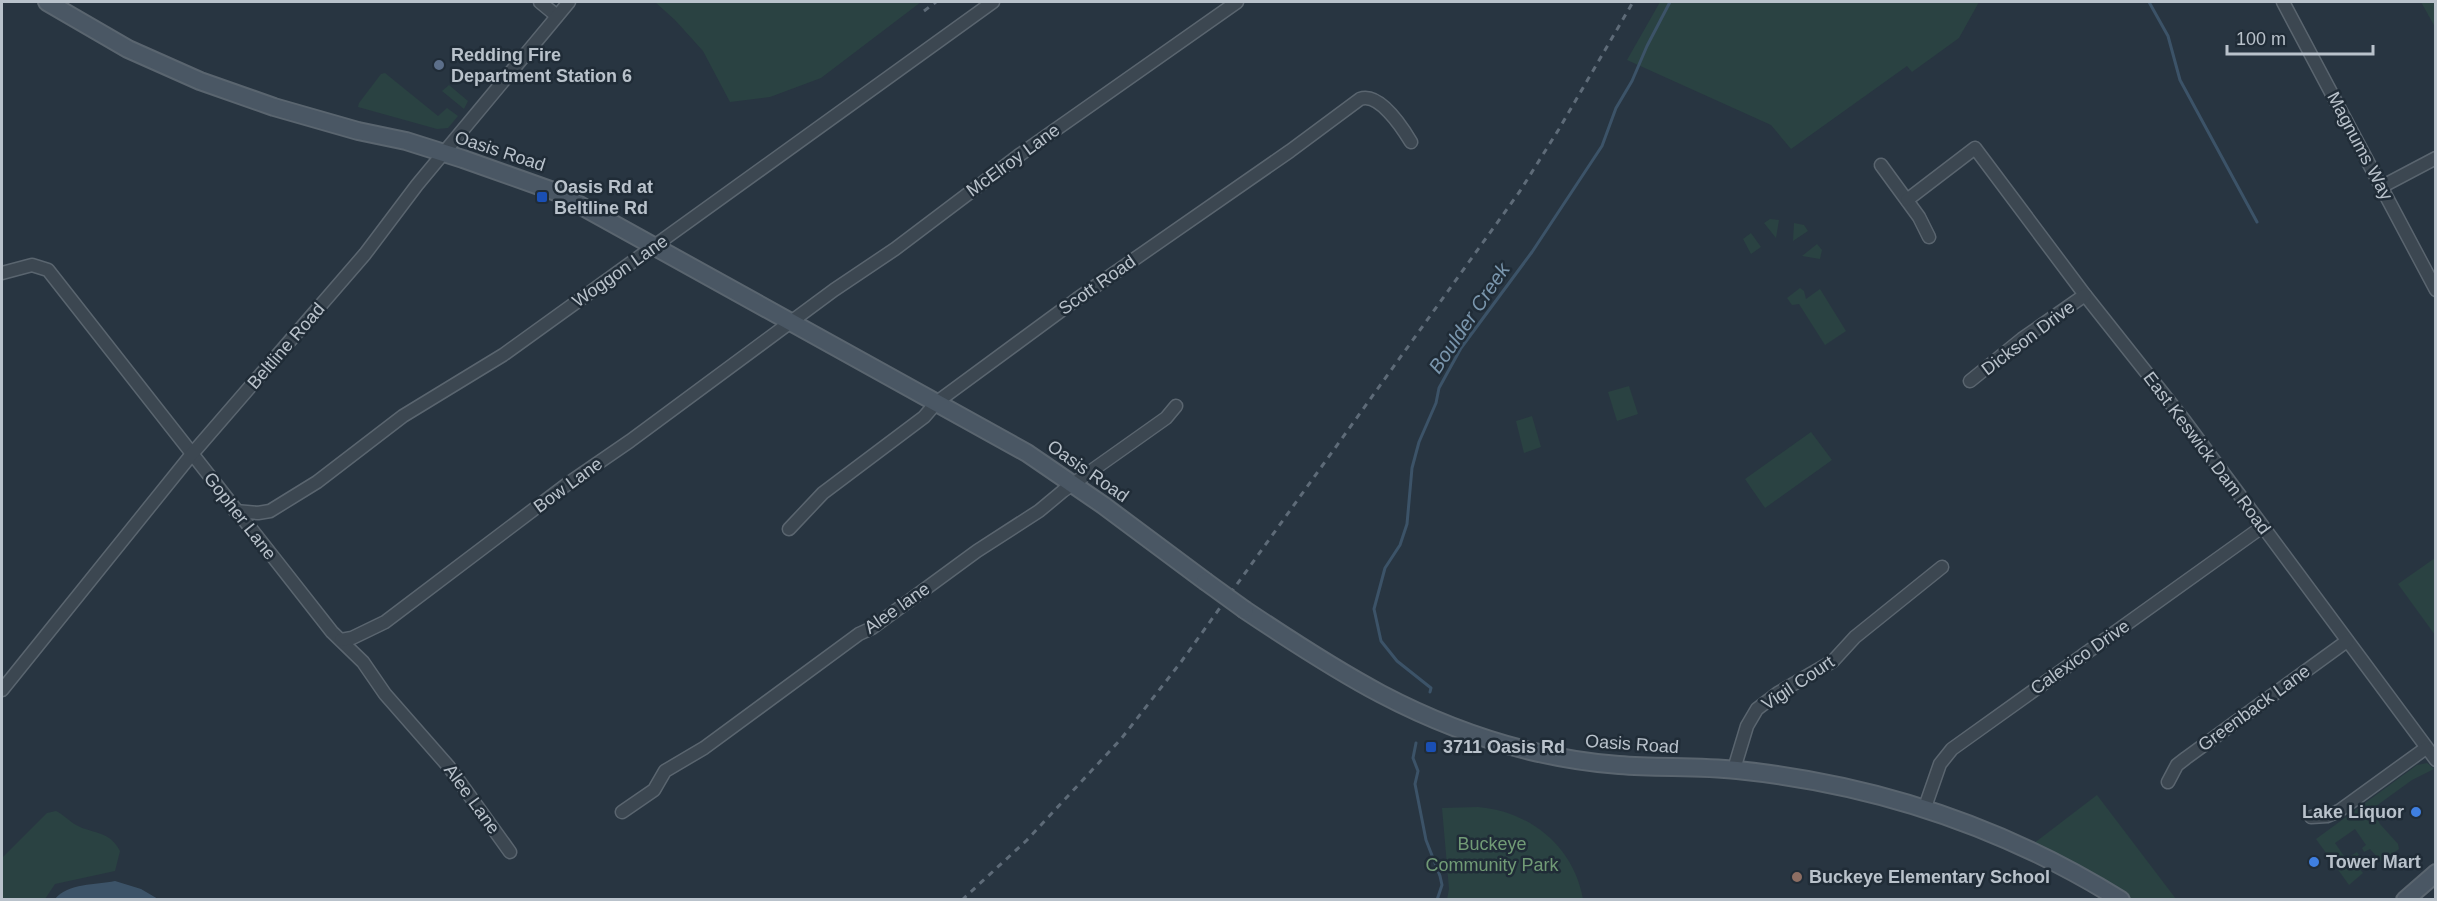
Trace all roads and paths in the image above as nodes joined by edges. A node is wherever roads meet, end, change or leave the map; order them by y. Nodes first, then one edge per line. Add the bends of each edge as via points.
1 (47, 2) edge
2 (540, 2) edge
3 (570, 2) edge
4 (993, 2) edge
5 (1237, 2) edge
6 (2283, 2) edge
7 (558, 16) junction
8 (1411, 142) dead end
9 (443, 153) junction
10 (2436, 158) edge
11 (1881, 165) dead end
12 (2381, 187) junction
13 (1907, 200) junction
14 (1929, 237) dead end
15 (656, 246) junction
16 (2, 273) edge
17 (2436, 290) edge
18 (2085, 295) junction
19 (792, 323) junction
20 (1970, 381) dead end
21 (937, 402) junction
22 (1176, 406) dead end
23 (192, 454) junction
24 (1074, 484) junction
25 (235, 511) junction
26 (2262, 527) junction
27 (789, 529) dead end
28 (1942, 567) dead end
29 (341, 640) junction
30 (2347, 641) junction
31 (2, 690) edge
32 (432, 748) joint
33 (2426, 748) junction
34 (2436, 760) edge
35 (1734, 770) junction
36 (2169, 782) dead end
37 (1925, 807) junction
38 (622, 812) dead end
39 (2311, 817) dead end
40 (510, 852) dead end
41 (2436, 873) edge
42 (2121, 900) edge
43 (2405, 900) edge

1 - 9 main road, Oasis Road via 128,49 200,81 274,107
2 - 7 street
3 - 7 street, Beltline Road
4 - 15 street, Woggon Lane
5 - 19 street, McElroy Lane via 1018,156
6 - 12 street, Magnums Way
7 - 9 street, Beltline Road
8 - 21 street, Scott Road via 1373,98 1360,99
9 - 15 main road, Oasis Road via 556,192
9 - 23 street, Beltline Road via 365,254
10 - 12 street
11 - 13 street
12 - 17 street, Magnums Way
13 - 14 street
13 - 18 street, East Keswick Dam Road via 1975,148
15 - 19 main road, Oasis Road
15 - 25 street, Woggon Lane via 502,355 403,416 280,507 258,513
16 - 23 street, Gopher Lane via 32,265 48,270
18 - 20 street, Dickson Drive
18 - 26 street, East Keswick Dam Road
19 - 21 main road, Oasis Road
19 - 29 street, Bow Lane via 566,485 385,622
21 - 24 main road, Oasis Road
21 - 27 street, Scott Road via 924,417 823,493
22 - 24 street, Alee lane via 1166,418
23 - 25 street, Gopher Lane
23 - 31 street, Beltline Road
24 - 35 main road, Oasis Road, bridge via 1245,610 1347,676 1417,713 1454,729 1530,751 1584,761
24 - 38 street, Alee lane via 704,748 665,771 654,790
25 - 29 street, Gopher Lane
26 - 30 street, East Keswick Dam Road
26 - 37 street, Calexico Drive via 1952,749 1940,764
28 - 35 street, Vigil Court via 1855,637 1833,661 1757,710 1747,726
29 - 32 street, Gopher Lane
30 - 33 street, East Keswick Dam Road
30 - 36 street, Greenback Lane via 2177,765
32 - 40 street, Alee Lane
33 - 34 street, East Keswick Dam Road
33 - 39 street via 2339,811
35 - 37 main road, Oasis Road via 1834,784
37 - 42 main road, Oasis Road via 2025,847
41 - 43 main road

